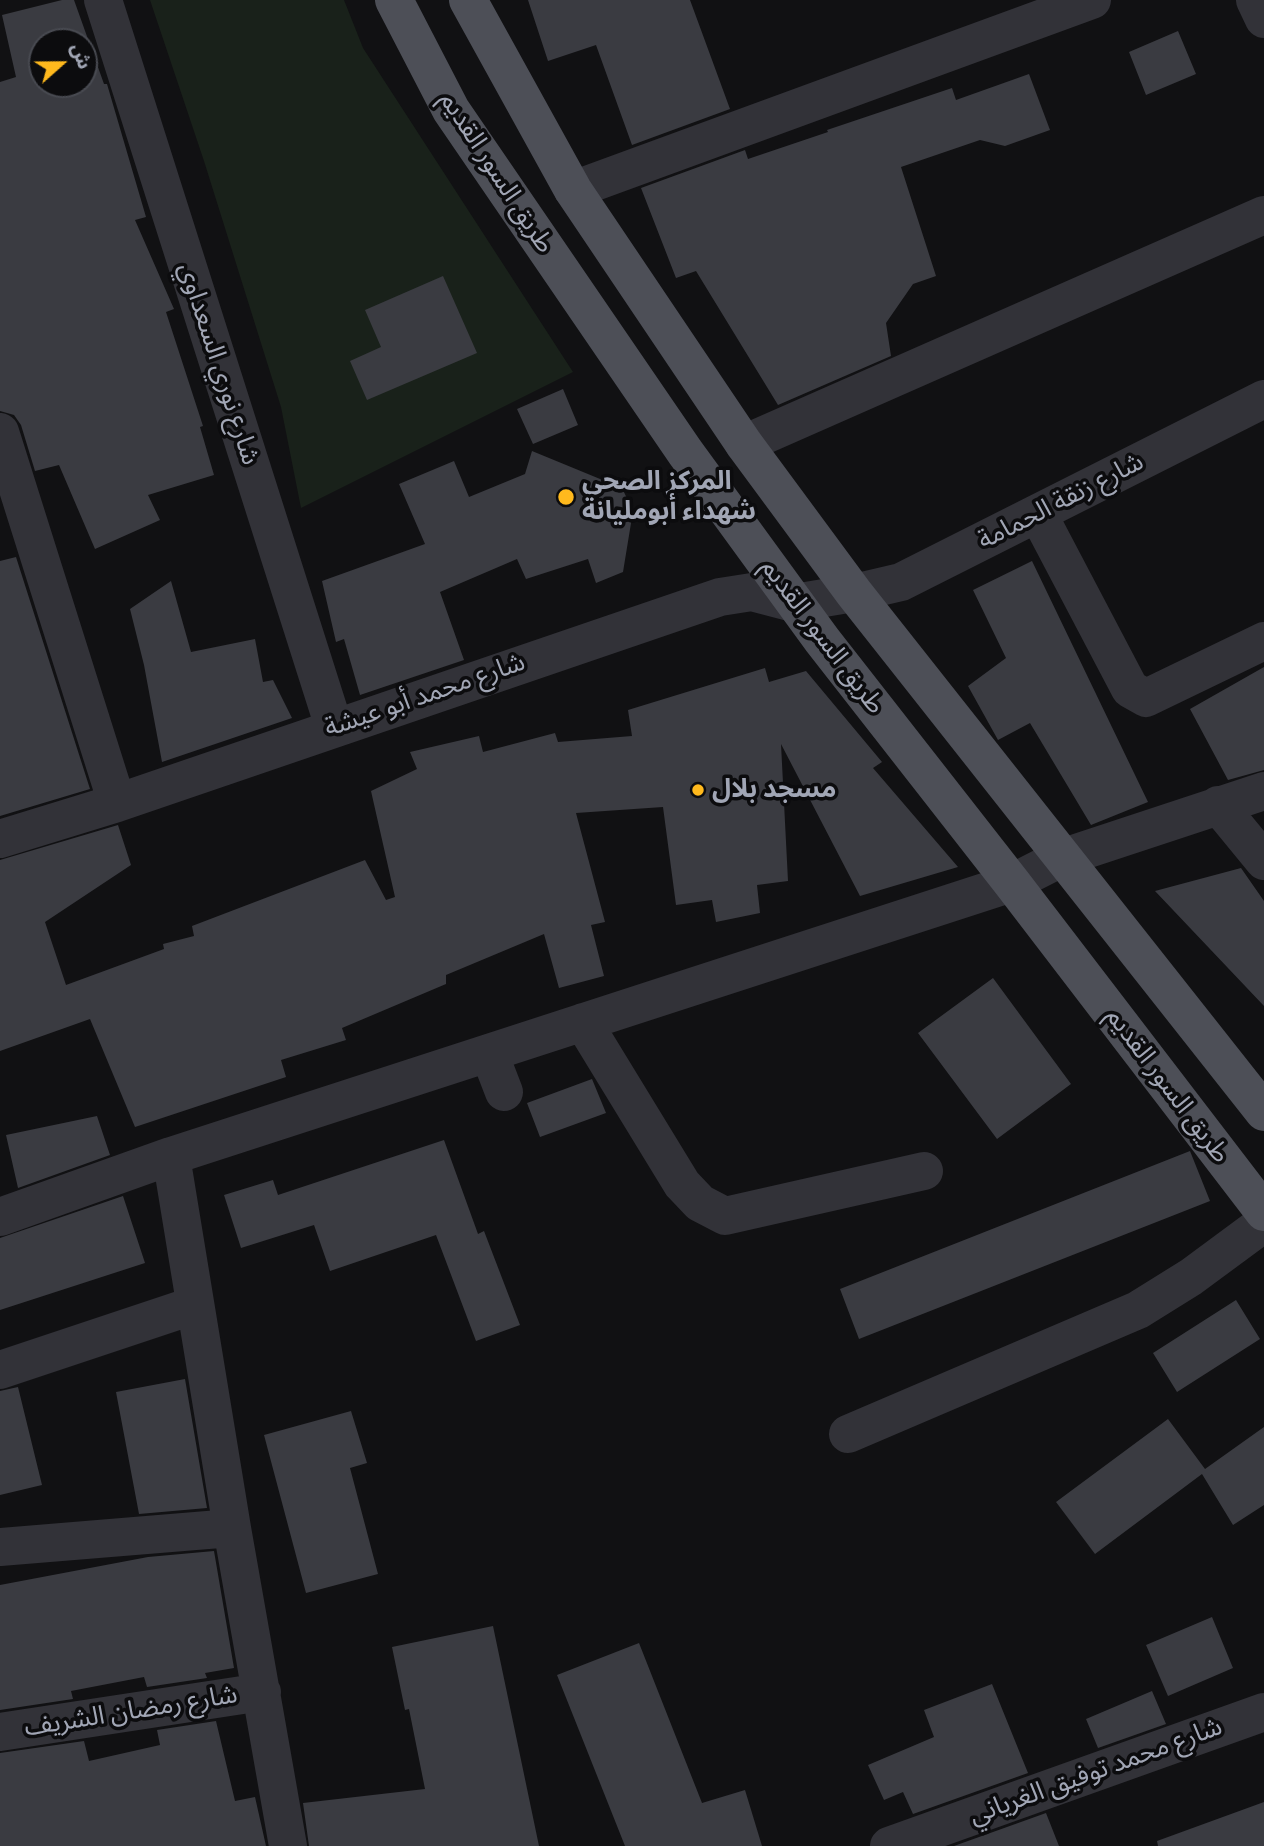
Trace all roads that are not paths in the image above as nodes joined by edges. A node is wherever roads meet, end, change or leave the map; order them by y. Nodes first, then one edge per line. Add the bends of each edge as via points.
1 (103, 0) edge
2 (394, 0) edge
3 (468, 0) edge
4 (1092, 0) edge
5 (1255, 0) edge
6 (1264, 19) edge
7 (573, 190) junction
8 (1264, 215) edge
9 (1264, 399) edge
10 (0, 432) edge
11 (744, 444) junction
12 (1038, 514) junction
13 (14, 519) edge
14 (854, 593) junction
15 (794, 603) junction
16 (1264, 641) edge
17 (334, 727) junction
18 (1264, 792) edge
19 (117, 803) junction
20 (1218, 805) junction
21 (0, 839) edge
22 (1061, 858) junction
23 (1264, 861) edge
24 (1012, 883) junction
25 (583, 1022) junction
26 (489, 1053) junction
27 (504, 1092) dead end
28 (1264, 1112) edge
29 (171, 1156) junction
30 (924, 1171) dead end
31 (1264, 1212) edge
32 (0, 1217) edge
33 (1264, 1223) edge
34 (195, 1305) junction
35 (0, 1370) edge
36 (848, 1434) dead end
37 (232, 1528) junction
38 (0, 1547) edge
39 (262, 1692) junction
40 (1264, 1712) edge
41 (0, 1732) edge
42 (288, 1846) edge
43 (889, 1846) edge

1 - 17 street, شارع نوري السعداوي
2 - 15 main road, طريق السور القديم via 451,110
3 - 7 main road, طريق السور القديم
4 - 7 street
5 - 6 street
7 - 11 main road, طريق السور القديم
8 - 11 street
9 - 12 street, شارع زنقة الحمامة
10 - 13 street
11 - 14 main road, طريق السور القديم
12 - 14 street, شارع زنقة الحمامة via 901,582
12 - 16 street via 1130,689 1146,698
13 - 19 street
14 - 15 street, شارع محمد أبو عيشة
14 - 22 main road, طريق السور القديم
15 - 17 street, شارع محمد أبو عيشة via 752,592 720,597
15 - 24 main road, طريق السور القديم
17 - 19 street, شارع محمد أبو عيشة
18 - 20 street
19 - 21 street, شارع محمد أبو عيشة
20 - 22 street
20 - 23 street
22 - 24 street
22 - 28 main road, طريق السور القديم
24 - 25 street
24 - 31 main road, طريق السور القديم
25 - 26 street
25 - 30 street via 682,1184 700,1203 725,1216
26 - 27 street
26 - 29 street
29 - 32 street
29 - 34 street
33 - 36 street via 1138,1310
34 - 35 street
34 - 37 street
37 - 38 street
37 - 39 street
39 - 41 street, شارع رمضان الشريف
39 - 42 street
40 - 43 street, شارع محمد توفيق الغرياني

